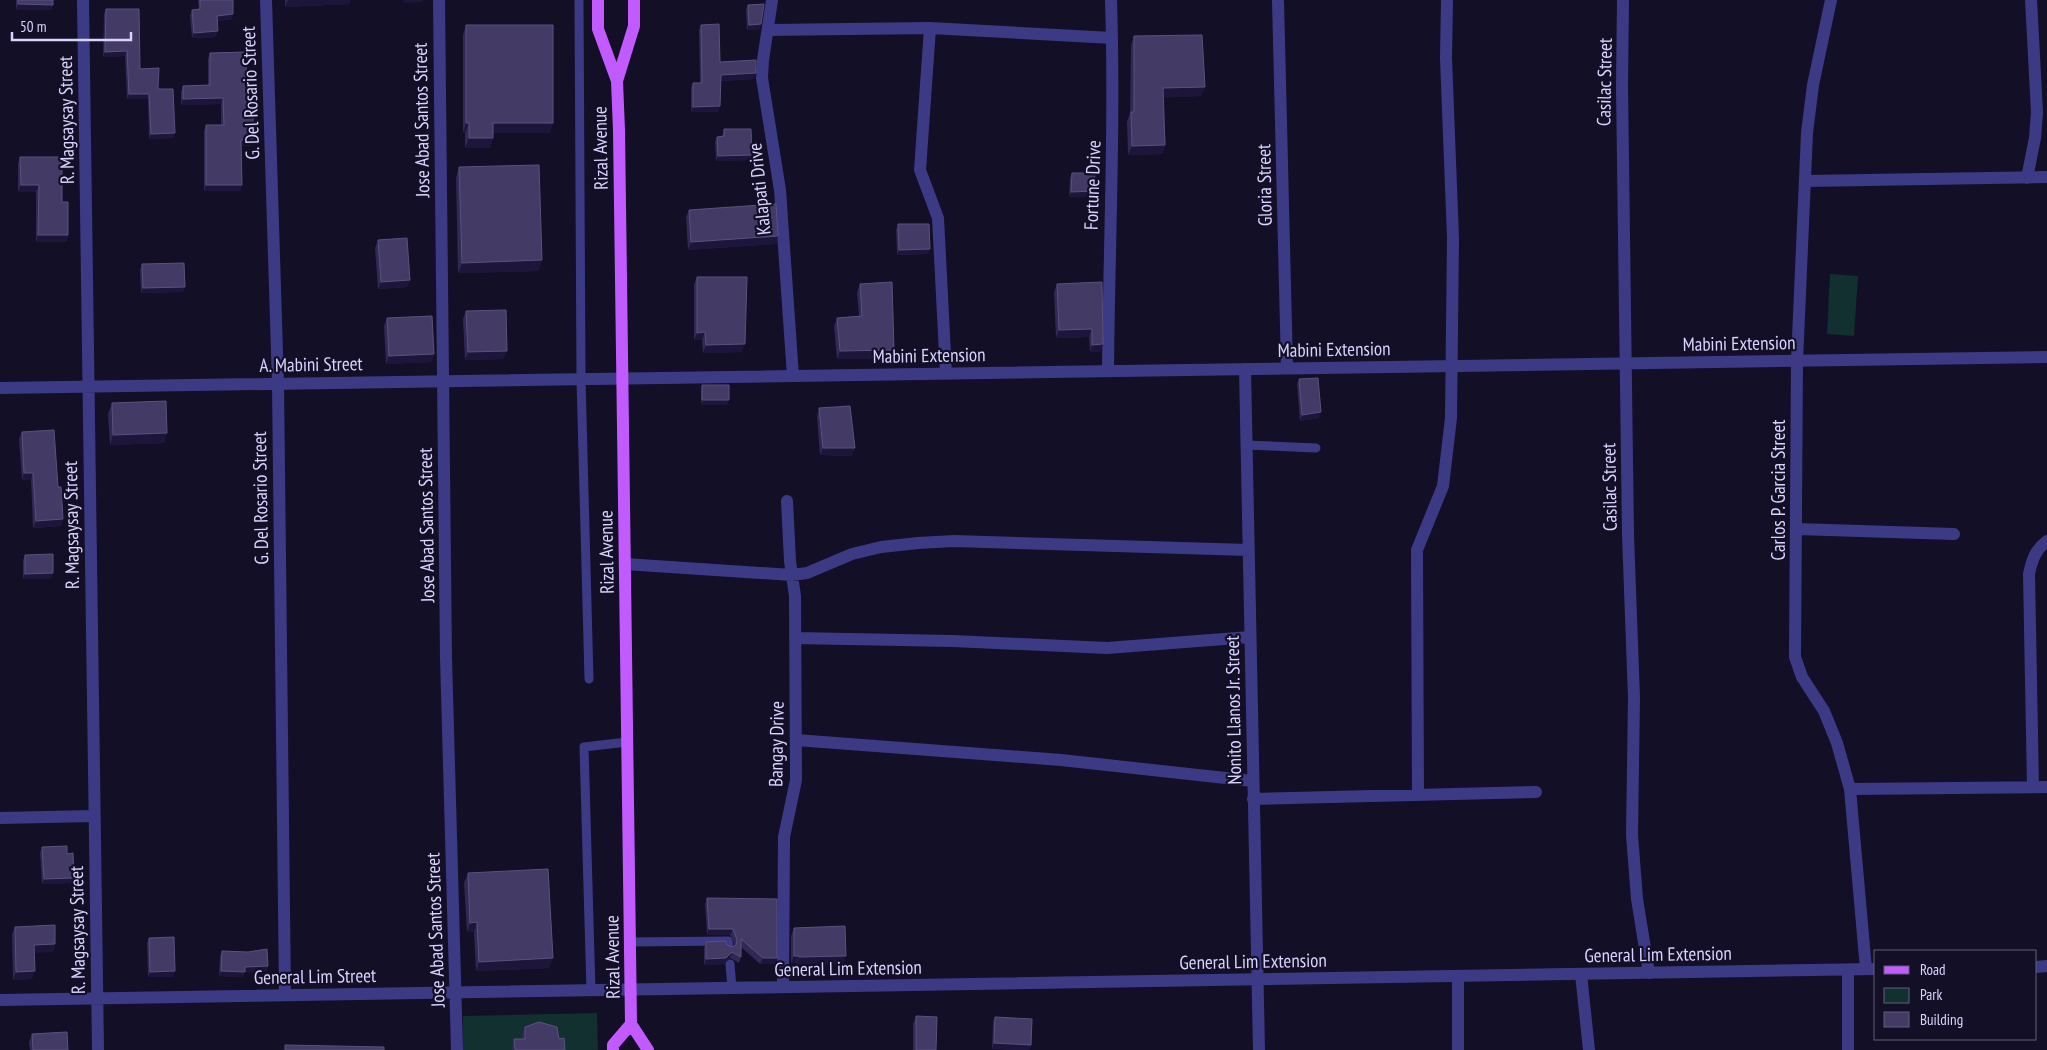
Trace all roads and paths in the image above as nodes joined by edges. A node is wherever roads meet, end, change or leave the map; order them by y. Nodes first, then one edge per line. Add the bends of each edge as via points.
1 (83, 0) edge
2 (266, 0) edge
3 (439, 0) edge
4 (579, 0) edge
5 (598, 0) edge
6 (634, 0) edge
7 (772, 0) edge
8 (1111, 0) edge
9 (1278, 0) edge
10 (1447, 0) edge
11 (1623, 0) edge
12 (1830, 0) edge
13 (2031, 0) edge
14 (930, 28) junction
15 (768, 30) junction
16 (1112, 38) junction
17 (617, 80) junction
18 (2047, 177) edge
19 (2026, 178) junction
20 (1806, 181) junction
21 (2047, 358) edge
22 (1797, 361) junction
23 (1626, 364) junction
24 (1452, 366) junction
25 (1287, 368) junction
26 (1245, 369) junction
27 (1108, 371) junction
28 (946, 373) junction
29 (793, 376) junction
30 (622, 378) junction
31 (581, 379) junction
32 (442, 381) junction
33 (278, 384) junction
34 (88, 387) junction
35 (0, 388) edge
36 (1246, 445) junction
37 (1316, 448) dead end
38 (786, 501) dead end
39 (1797, 530) junction
40 (1954, 534) dead end
41 (2047, 541) edge
42 (1248, 550) junction
43 (624, 564) junction
44 (792, 575) junction
45 (1250, 636) junction
46 (795, 638) junction
47 (588, 679) dead end
48 (796, 740) junction
49 (627, 742) junction
50 (1253, 781) junction
51 (2033, 787) junction
52 (2047, 787) edge
53 (1850, 789) junction
54 (1536, 792) dead end
55 (1418, 795) junction
56 (1253, 799) junction
57 (94, 816) junction
58 (0, 818) edge
59 (630, 942) junction
60 (729, 947) edge
61 (730, 964) edge
62 (1871, 969) edge
63 (1848, 970) junction
64 (1649, 973) junction
65 (1581, 974) junction
66 (1458, 976) junction
67 (1257, 980) junction
68 (783, 987) junction
69 (732, 988) junction
70 (631, 990) junction
71 (591, 991) junction
72 (456, 993) junction
73 (285, 996) junction
74 (97, 998) junction
75 (0, 1000) edge
76 (632, 1024) junction
77 (98, 1050) edge
78 (457, 1050) edge
79 (613, 1050) edge
80 (648, 1050) edge
81 (1259, 1050) edge
82 (1458, 1050) edge
83 (1589, 1050) edge
84 (1848, 1050) edge

1 - 34 street, R. Magsaysay Street
2 - 33 street, G. Del Rosario Street
3 - 32 street, Jose Abad Santos Street
4 - 31 lane
5 - 17 main road, Rizal Avenue via 598,29
6 - 17 main road, Rizal Avenue via 634,26
7 - 15 street, Kalapati Drive
8 - 16 street, Fortune Drive
9 - 25 street, Gloria Street
10 - 24 street via 1453,238
11 - 23 street, Casilac Street
12 - 20 street, Carlos P. Garcia Street via 1809,108
13 - 19 street via 2038,112
14 - 15 street
14 - 16 street
14 - 28 street via 920,170 938,218
15 - 29 street, Kalapati Drive via 762,78 780,190
16 - 27 street, Fortune Drive
17 - 30 main road, Rizal Avenue
18 - 19 street
19 - 20 street
20 - 22 street, Carlos P. Garcia Street
21 - 22 street, Mabini Extension
22 - 23 street, Mabini Extension
22 - 39 street, Carlos P. Garcia Street
23 - 24 street, Mabini Extension
23 - 64 street, Casilac Street via 1634,671 1632,835 1637,898
24 - 25 street, Mabini Extension
24 - 55 street via 1451,418 1443,486 1416,550
25 - 26 street, Mabini Extension
26 - 27 street, Mabini Extension
26 - 36 street, Nonito Llanos Jr. Street
27 - 28 street, Mabini Extension
28 - 29 street, Mabini Extension
29 - 30 street, Mabini Extension
30 - 31 street, A. Mabini Street
30 - 43 main road, Rizal Avenue
31 - 32 street, A. Mabini Street
31 - 47 lane
32 - 33 street, A. Mabini Street
32 - 72 street, Jose Abad Santos Street
33 - 34 street, A. Mabini Street
33 - 73 street, G. Del Rosario Street
34 - 35 street, A. Mabini Street
34 - 57 street, R. Magsaysay Street
36 - 37 lane
36 - 42 street, Nonito Llanos Jr. Street
38 - 44 street, Bangay Drive
39 - 40 street
39 - 53 street, Carlos P. Garcia Street via 1795,657 1802,678 1824,711
41 - 51 street via 2039,547 2029,574
42 - 44 street via 954,541 881,547 852,554 807,574
42 - 45 street, Nonito Llanos Jr. Street
43 - 44 street
43 - 49 main road, Rizal Avenue
44 - 46 street, Bangay Drive
45 - 46 street via 1107,648
45 - 50 street, Nonito Llanos Jr. Street
46 - 48 street, Bangay Drive
48 - 50 street via 1061,760
48 - 68 street, Bangay Drive via 796,780 784,837
49 - 59 main road, Rizal Avenue
49 - 71 lane via 584,748
50 - 56 street, Nonito Llanos Jr. Street
51 - 52 street
51 - 53 street
53 - 62 street, Carlos P. Garcia Street
54 - 55 street
55 - 56 street
56 - 67 street, Nonito Llanos Jr. Street
57 - 58 street
57 - 74 street, R. Magsaysay Street
59 - 60 lane via 728,941
59 - 70 main road, Rizal Avenue
61 - 69 lane
62 - 63 street, General Lim Extension
63 - 64 street, General Lim Extension
63 - 84 street
64 - 65 street, General Lim Extension
65 - 66 street, General Lim Extension
65 - 83 street
66 - 67 street, General Lim Extension
66 - 82 street
67 - 68 street, General Lim Extension
67 - 81 street, Nonito Llanos Jr. Street
68 - 69 street, General Lim Extension
69 - 70 street, General Lim Extension
70 - 71 street, General Lim Street
70 - 76 main road, Rizal Avenue
71 - 72 street, General Lim Street
72 - 73 street, General Lim Street
72 - 78 street, Jose Abad Santos Street
73 - 74 street, General Lim Street
74 - 75 street, General Lim Street
74 - 77 street, R. Magsaysay Street
76 - 79 main road, Rizal Avenue via 612,1045
76 - 80 main road, Rizal Avenue

